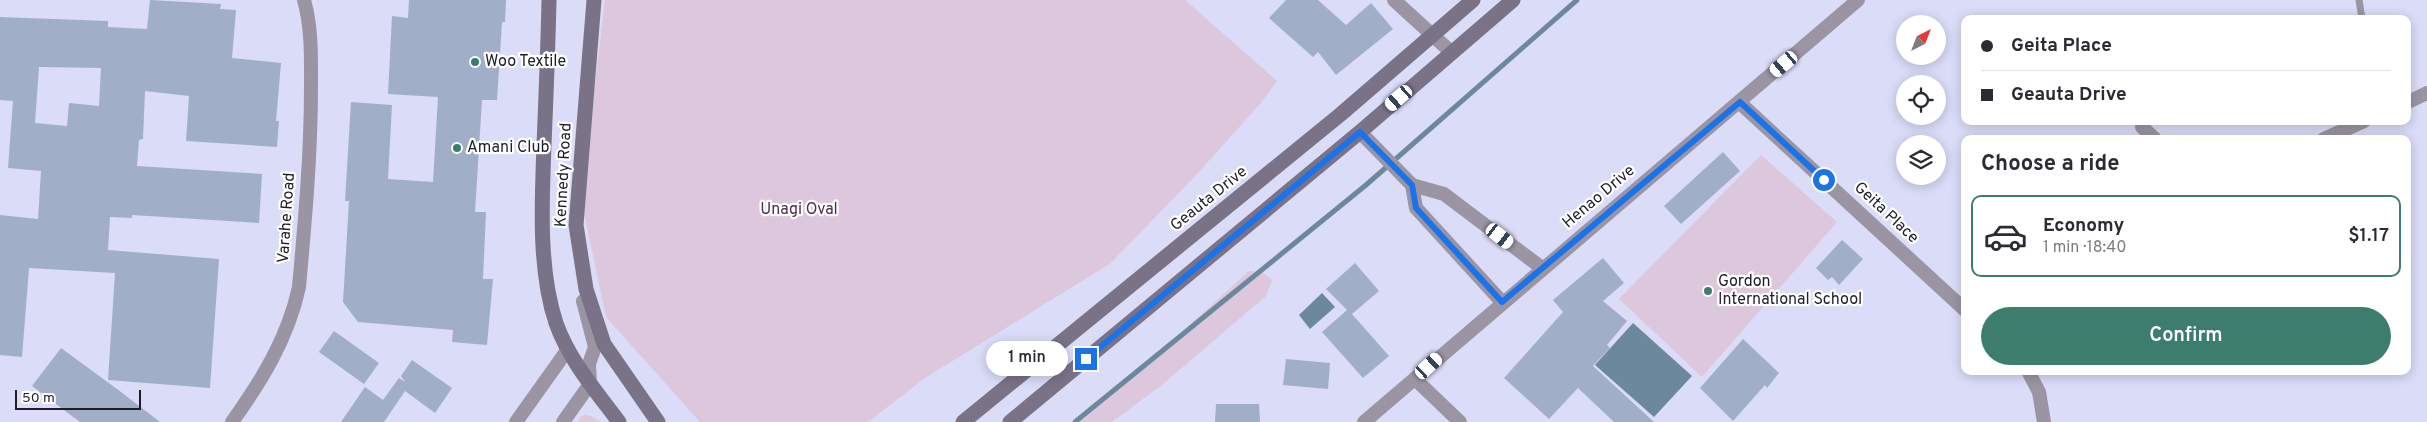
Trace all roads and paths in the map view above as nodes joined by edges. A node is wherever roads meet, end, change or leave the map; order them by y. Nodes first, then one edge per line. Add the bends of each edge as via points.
1 (304, 0) edge
2 (549, 0) edge
3 (594, 0) edge
4 (1394, 0) edge
5 (1473, 0) edge
6 (1513, 0) edge
7 (1858, 0) edge
8 (2358, 0) edge
9 (2361, 15) edge
10 (1432, 34) junction
11 (1452, 52) junction
12 (2427, 93) edge
13 (2411, 101) edge
14 (1740, 102) junction
15 (2355, 125) edge
16 (2142, 127) dead end
17 (1360, 132) junction
18 (2151, 135) edge
19 (2333, 135) edge
20 (1412, 185) junction
21 (1542, 268) junction
22 (586, 289) junction
23 (1502, 302) junction
24 (1961, 306) edge
25 (568, 349) junction
26 (2030, 375) edge
27 (1415, 379) junction
28 (590, 384) junction
29 (232, 422) edge
30 (516, 422) edge
31 (563, 422) edge
32 (620, 422) edge
33 (658, 422) edge
34 (963, 422) edge
35 (1010, 422) edge
36 (1364, 422) edge
37 (1460, 422) edge
38 (2044, 422) edge

1 - 29 street, Varahe Road via 309,16 311,117 299,287 293,314 278,350
2 - 25 main road, Kennedy Road via 542,199 544,249 556,323
3 - 22 main road, Kennedy Road via 576,225
4 - 10 street
5 - 10 main road, Geauta Drive
6 - 11 main road
7 - 14 street, Henao Drive
8 - 9 lane
10 - 11 street
10 - 34 main road, Geauta Drive via 1341,114
11 - 17 main road
12 - 13 street
14 - 21 street, Henao Drive
14 - 24 street, Geita Place
15 - 19 street
16 - 18 street
17 - 20 street
17 - 35 main road
20 - 21 street via 1444,194
20 - 23 street via 1416,208
21 - 23 street, Henao Drive
22 - 28 street via 583,300 595,347 590,364
22 - 33 main road, Kennedy Road via 610,354
23 - 27 street, Henao Drive
25 - 28 main road, Kennedy Road
25 - 30 street
26 - 38 street via 2040,392
27 - 36 street, Henao Drive
27 - 37 street
28 - 31 street
28 - 32 main road, Kennedy Road

